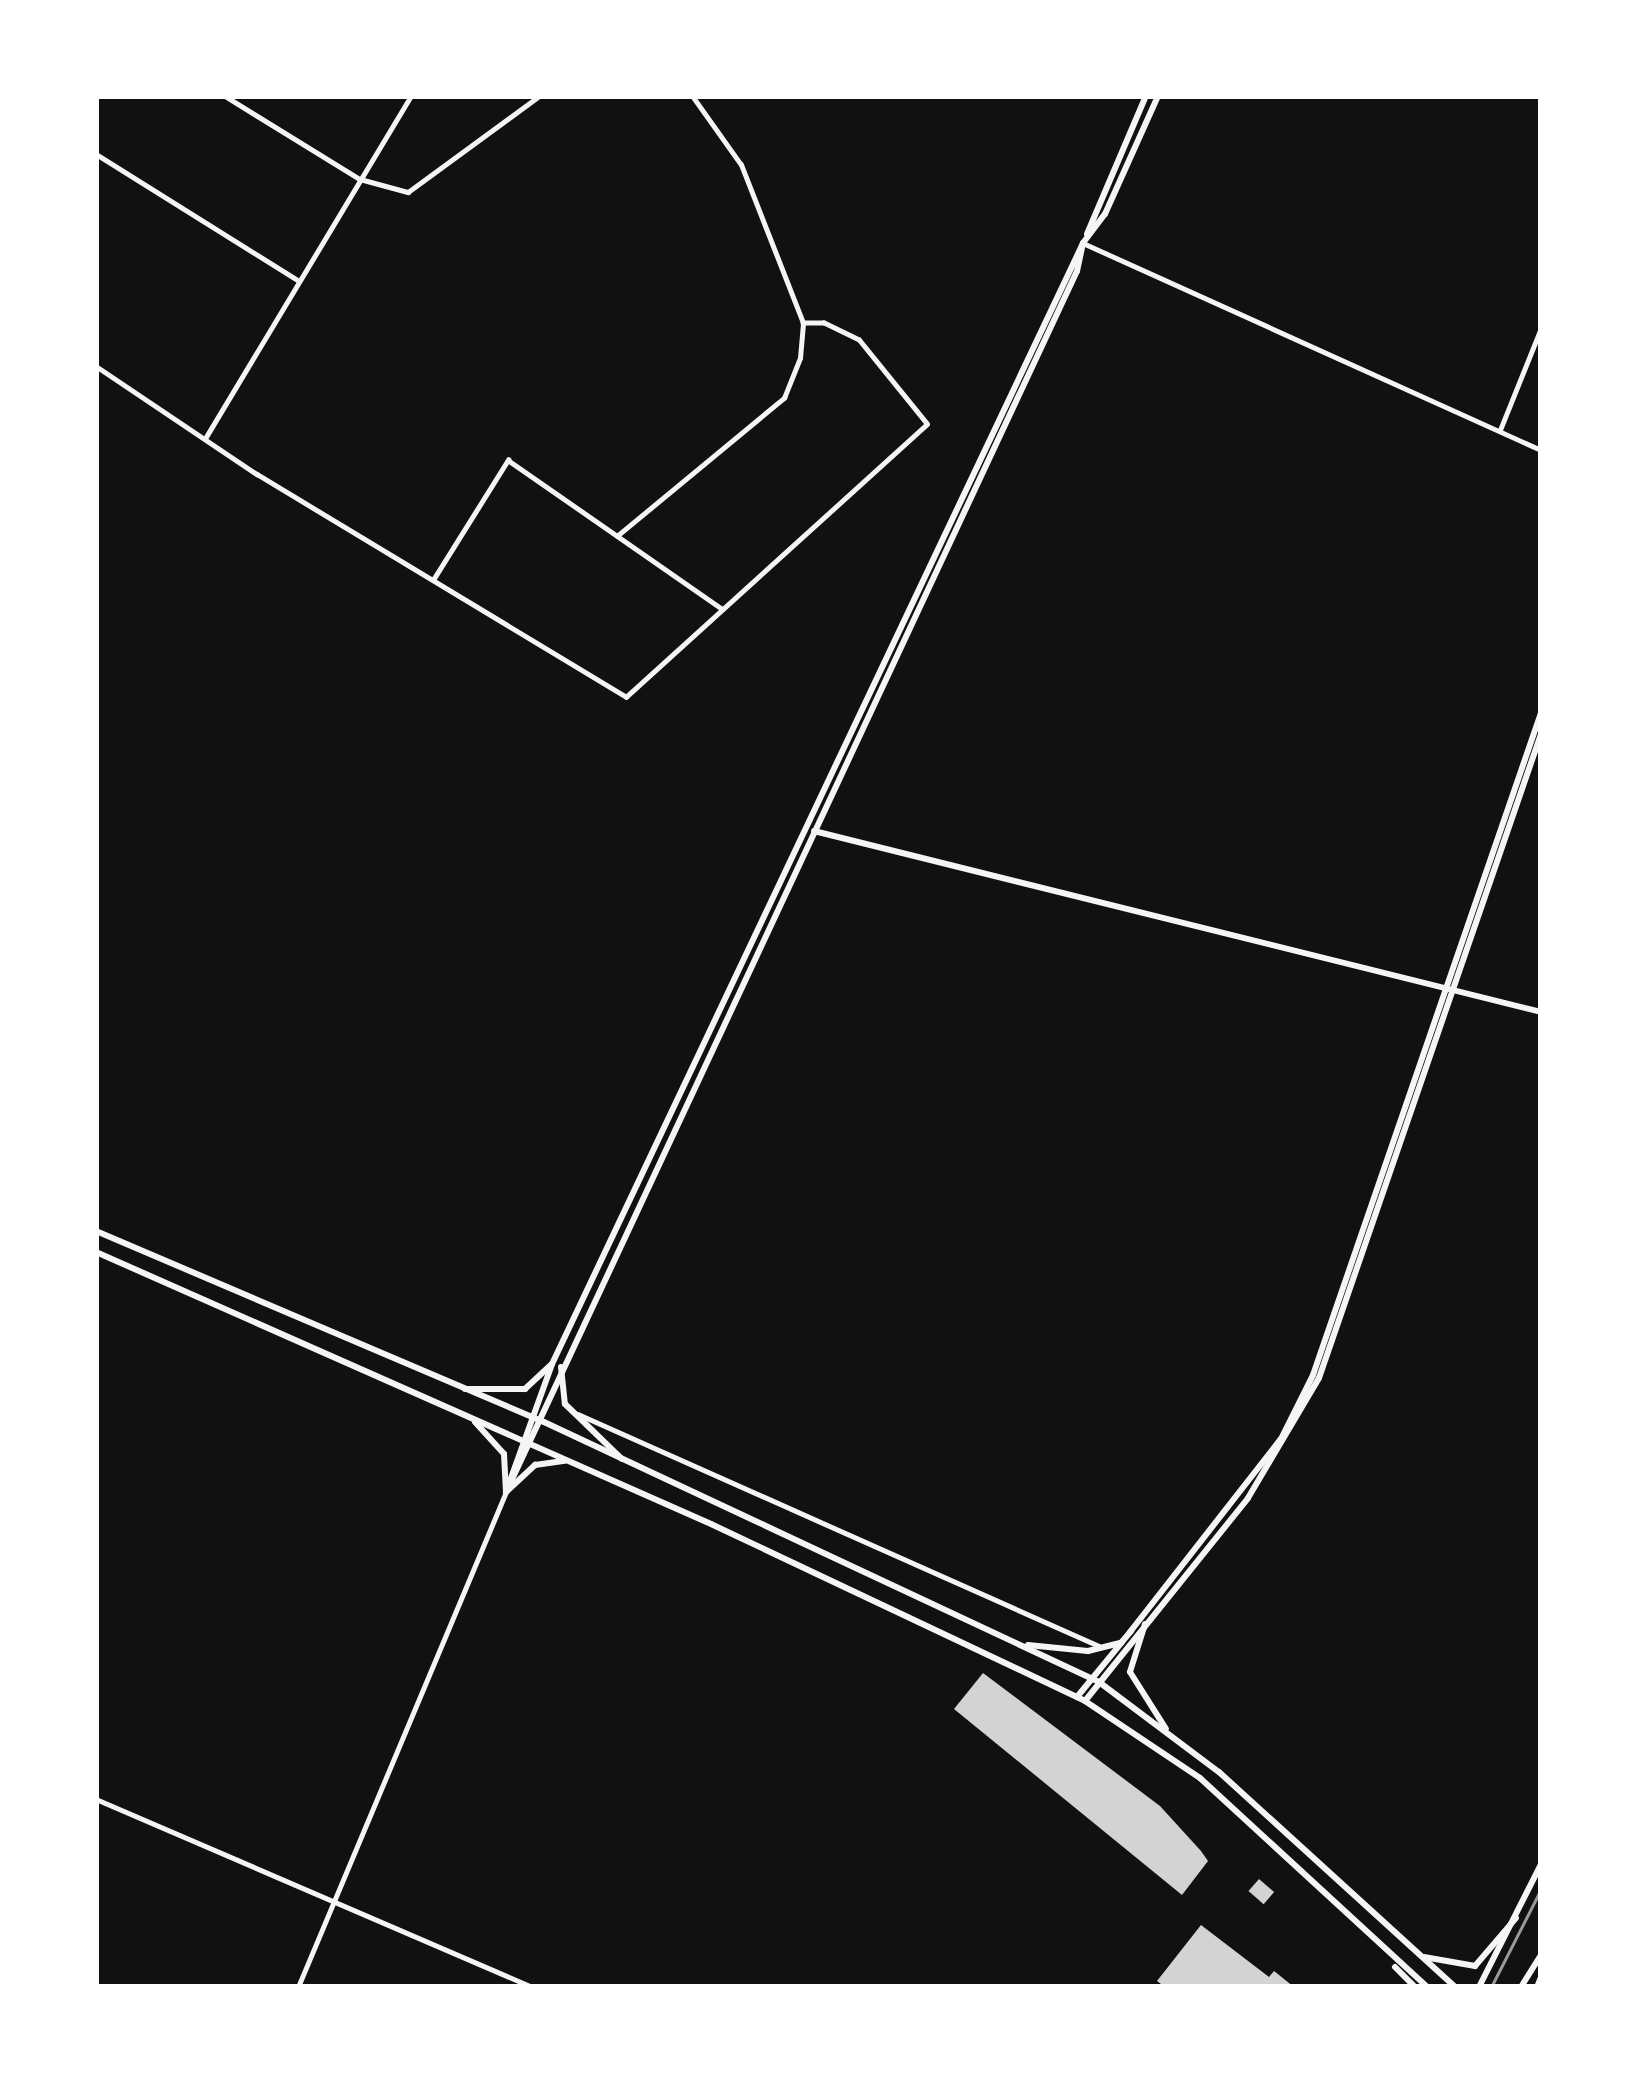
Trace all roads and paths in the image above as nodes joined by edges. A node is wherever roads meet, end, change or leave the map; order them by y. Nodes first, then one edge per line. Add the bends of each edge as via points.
1 (225, 96) edge
2 (411, 96) edge
3 (539, 96) edge
4 (692, 96) edge
5 (1147, 96) edge
6 (1159, 96) edge
7 (96, 154) edge
8 (360, 179) junction
9 (1083, 243) junction
10 (299, 281) junction
11 (803, 323) junction
12 (1541, 328) edge
13 (96, 366) edge
14 (1500, 430) junction
15 (206, 437) junction
16 (1541, 450) edge
17 (616, 536) junction
18 (433, 580) junction
19 (722, 609) junction
20 (1541, 713) edge
21 (1541, 734) edge
22 (805, 827) junction
23 (814, 831) junction
24 (1449, 992) junction
25 (1541, 1012) edge
26 (96, 1231) edge
27 (96, 1252) edge
28 (556, 1365) junction
29 (456, 1388) junction
30 (452, 1407) junction
31 (570, 1410) junction
32 (527, 1417) junction
33 (544, 1422) junction
34 (520, 1442) junction
35 (531, 1445) junction
36 (571, 1461) junction
37 (629, 1465) junction
38 (506, 1492) junction
39 (1145, 1624) junction
40 (1131, 1631) junction
41 (1013, 1642) junction
42 (1104, 1648) junction
43 (1096, 1681) junction
44 (1081, 1699) junction
45 (1177, 1741) junction
46 (96, 1799) edge
47 (1541, 1864) edge
48 (334, 1901) junction
49 (1516, 1918) junction
50 (1380, 1951) junction
51 (1414, 1953) junction
52 (1541, 1955) edge
53 (1541, 1977) edge
54 (298, 1987) edge
55 (533, 1987) edge
56 (1414, 1987) edge
57 (1427, 1987) edge
58 (1455, 1987) edge
59 (1479, 1987) edge
60 (1521, 1987) edge
61 (1537, 1987) edge

1 - 8 street
2 - 8 street
3 - 8 street via 407,191
4 - 11 street via 741,165
5 - 9 main road
6 - 9 main road via 1105,214
7 - 10 street
8 - 10 street
9 - 14 street
9 - 22 main road
9 - 23 main road via 1077,271
10 - 15 street
11 - 17 street via 795,380 784,398
11 - 19 street via 859,340 927,424
12 - 14 street
13 - 15 street
14 - 16 street
15 - 18 street
17 - 18 street via 508,460
17 - 19 street
18 - 19 street via 626,697
20 - 24 main road
21 - 24 main road
22 - 23 main road
22 - 28 main road
23 - 24 main road
23 - 28 main road
24 - 25 main road
24 - 39 main road via 1303,1410 1248,1498
24 - 40 main road via 1292,1418 1243,1494
26 - 29 main road
27 - 30 main road
28 - 29 main road via 525,1389
28 - 31 main road
28 - 32 main road
28 - 33 main road
29 - 32 main road
30 - 34 main road
30 - 38 main road via 498,1442
31 - 37 main road
31 - 42 street
32 - 33 main road
32 - 34 main road
33 - 35 main road
33 - 37 main road
34 - 35 main road
34 - 38 main road
35 - 36 main road
35 - 38 main road
36 - 38 main road via 535,1465
36 - 44 main road
37 - 41 main road
38 - 48 street
39 - 43 main road
39 - 45 main road via 1130,1672
40 - 42 main road
40 - 43 main road
41 - 42 main road via 1059,1653
41 - 43 main road
43 - 44 main road
43 - 45 main road
44 - 50 main road via 1200,1778
45 - 51 main road
46 - 48 street
47 - 49 main road
48 - 54 street
48 - 55 street
49 - 51 main road via 1475,1966 1454,1969
49 - 59 main road
50 - 56 main road
50 - 57 main road
51 - 58 main road
52 - 60 main road
53 - 61 main road

